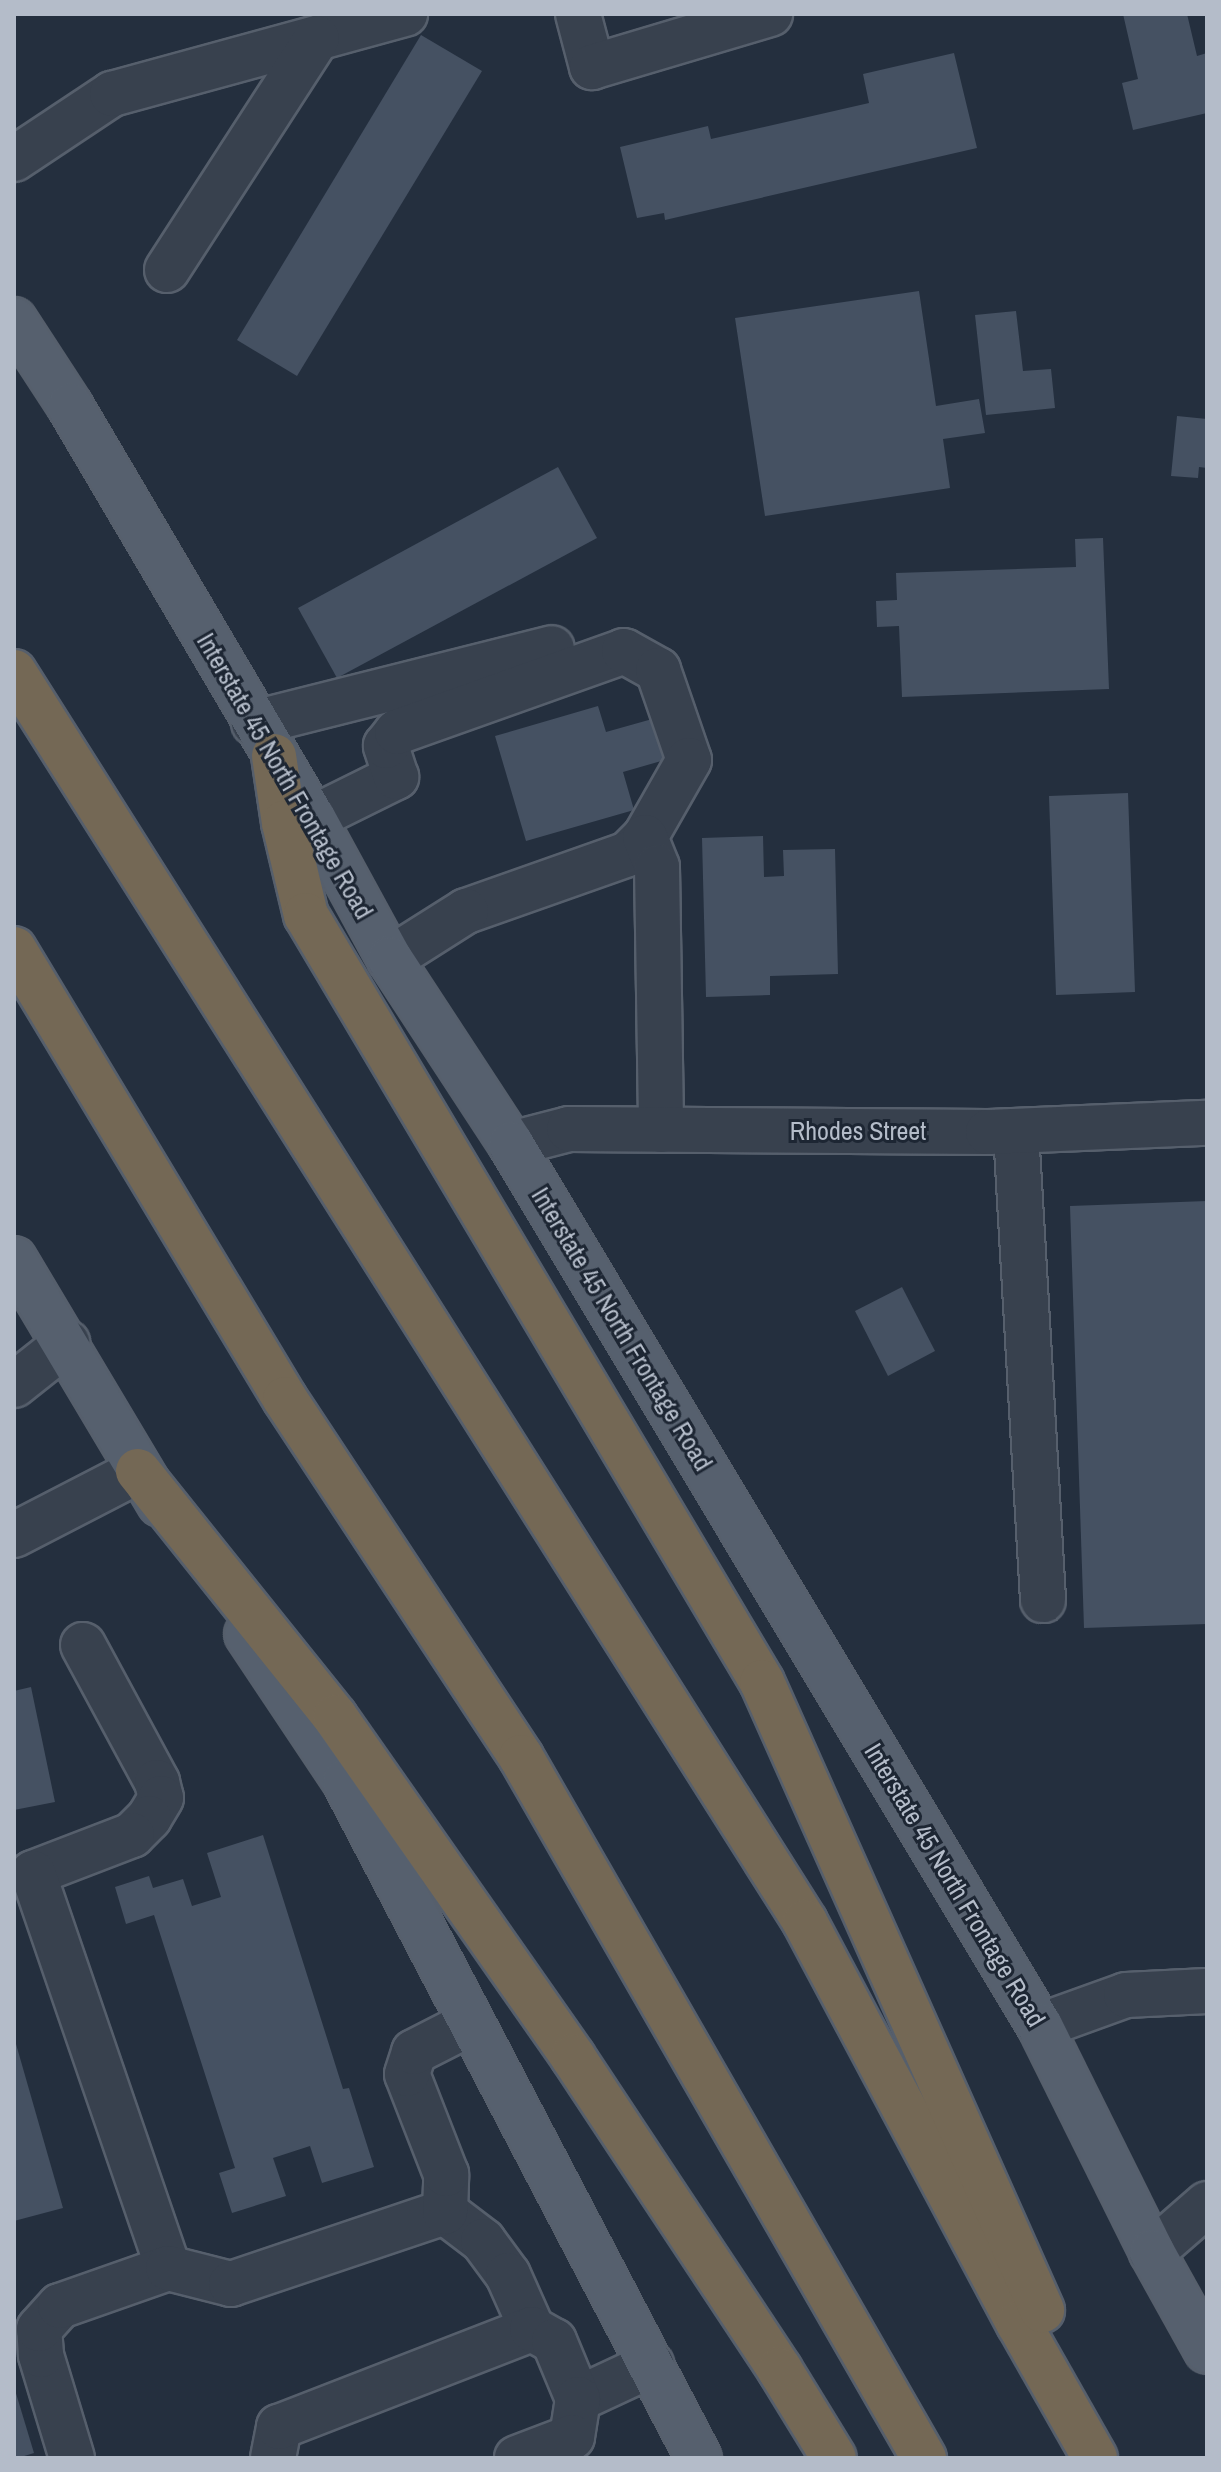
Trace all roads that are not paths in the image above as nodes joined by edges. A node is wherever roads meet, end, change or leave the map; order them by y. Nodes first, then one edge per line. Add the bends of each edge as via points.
1 (405, 14) edge
2 (578, 14) edge
3 (770, 14) edge
4 (317, 38) junction
5 (14, 159) edge
6 (167, 270) dead end
7 (14, 320) edge
8 (552, 648) dead end
9 (14, 672) edge
10 (264, 740) junction
11 (313, 818) junction
12 (645, 837) junction
13 (14, 949) edge
14 (390, 959) junction
15 (1207, 1123) edge
16 (661, 1130) junction
17 (1016, 1131) junction
18 (511, 1144) junction
19 (14, 1259) edge
20 (67, 1343) junction
21 (14, 1385) edge
22 (138, 1471) junction
23 (14, 1535) edge
24 (1043, 1600) dead end
25 (83, 1645) dead end
26 (24, 1876) edge
27 (1207, 1991) edge
28 (471, 2023) junction
29 (1040, 2026) junction
30 (1207, 2204) edge
31 (445, 2212) junction
32 (1152, 2252) junction
33 (168, 2268) junction
34 (532, 2329) junction
35 (1207, 2351) edge
36 (651, 2365) junction
37 (578, 2399) junction
38 (72, 2458) edge
39 (273, 2458) edge
40 (517, 2458) edge
41 (699, 2458) edge
42 (834, 2458) edge
43 (924, 2458) edge
44 (1095, 2458) edge
45 (1108, 2458) edge

1 - 4 street
2 - 3 street via 592,67
4 - 5 street via 112,94
4 - 6 street
7 - 10 main road, Interstate 45 North Frontage Road via 70,406
8 - 10 street
9 - 44 highway via 805,1922
10 - 11 main road, Interstate 45 North Frontage Road
10 - 45 highway via 306,915 762,1682
11 - 12 street via 396,777 386,746 397,732 624,651 658,670 689,760
11 - 14 main road, Interstate 45 North Frontage Road
12 - 14 street via 628,854 466,911
12 - 16 street via 657,867
13 - 43 highway via 285,1399 521,1757
14 - 18 main road, Interstate 45 North Frontage Road
15 - 17 street, Rhodes Street
16 - 17 street, Rhodes Street
16 - 18 street, Rhodes Street via 569,1129
17 - 24 street
18 - 29 main road, Interstate 45 North Frontage Road
19 - 20 main road
20 - 21 street
20 - 22 main road
22 - 23 street
22 - 28 main road via 345,1781
22 - 42 highway via 335,1717 573,2057
25 - 26 street via 161,1798 132,1835
26 - 33 street
27 - 29 street via 1126,1995
28 - 31 street via 414,2052 407,2074 446,2174
28 - 36 main road
29 - 32 main road, Interstate 45 North Frontage Road
30 - 32 street
31 - 33 street via 231,2284
31 - 34 street via 483,2241 508,2275
32 - 35 main road, Interstate 45 North Frontage Road
33 - 38 street via 60,2306 39,2329 41,2355
34 - 37 street via 554,2341
34 - 39 street via 279,2427
36 - 37 street
36 - 41 main road
37 - 40 street via 572,2437

